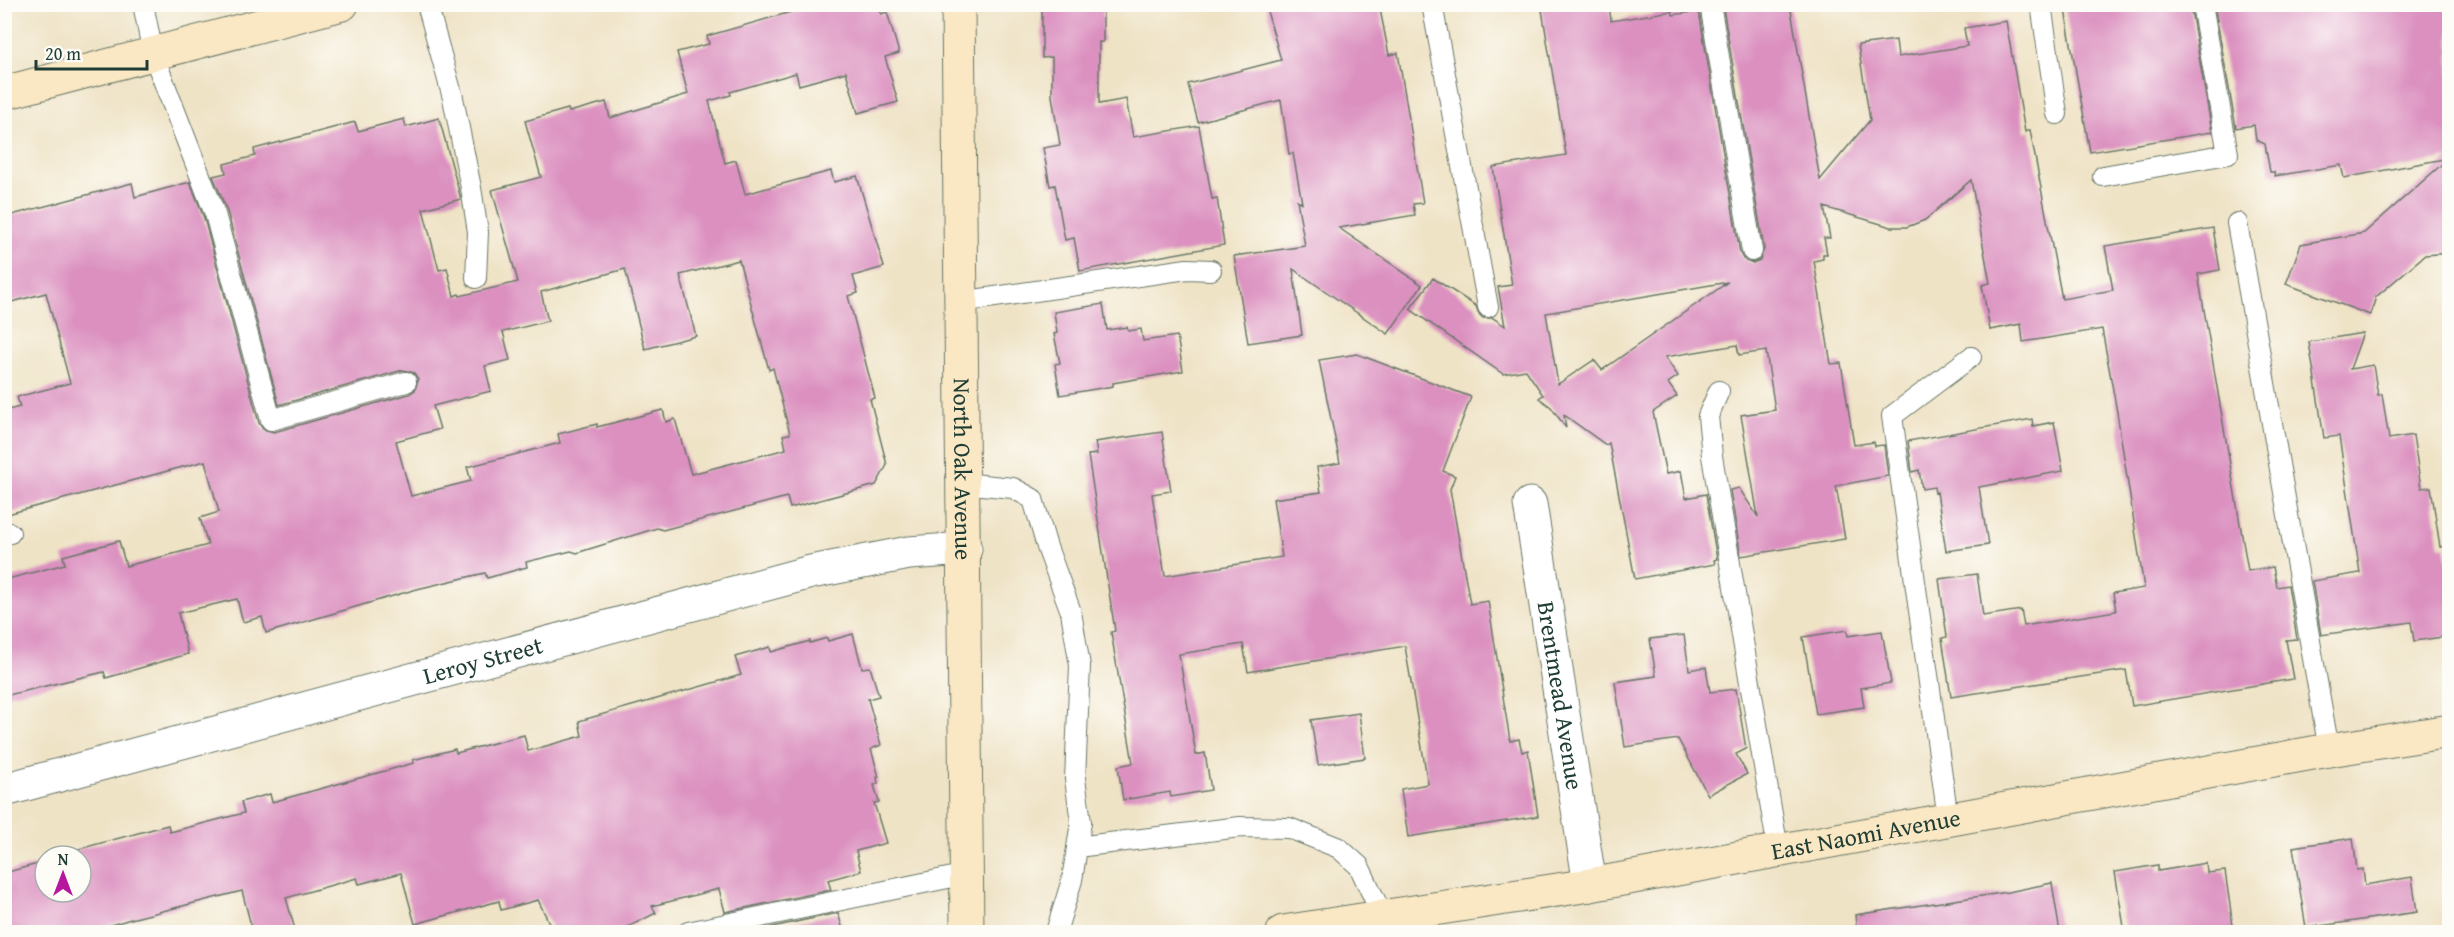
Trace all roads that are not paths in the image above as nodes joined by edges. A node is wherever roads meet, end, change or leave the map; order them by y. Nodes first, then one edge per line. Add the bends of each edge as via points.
1 (143, 4) edge
2 (342, 4) edge
3 (427, 4) edge
4 (958, 4) edge
5 (1432, 4) edge
6 (1710, 4) edge
7 (2041, 4) edge
8 (2202, 4) edge
9 (153, 54) junction
10 (4, 93) edge
11 (2057, 114) dead end
12 (2103, 176) dead end
13 (2237, 223) dead end
14 (1752, 251) dead end
15 (1211, 270) dead end
16 (476, 278) dead end
17 (960, 302) junction
18 (1488, 307) dead end
19 (1971, 357) dead end
20 (406, 382) dead end
21 (1719, 391) dead end
22 (962, 483) junction
23 (1530, 504) dead end
24 (965, 549) junction
25 (2450, 731) edge
26 (2329, 750) junction
27 (4, 790) edge
28 (1948, 819) junction
29 (1077, 847) junction
30 (1778, 850) junction
31 (966, 874) junction
32 (1590, 885) junction
33 (1383, 917) junction
34 (688, 933) edge
35 (967, 933) edge
36 (1056, 933) edge
37 (1283, 933) edge

1 - 9 lane
2 - 9 street
3 - 16 lane via 453,98 471,188 478,232
4 - 17 street, North Oak Avenue
5 - 18 lane
6 - 14 lane
7 - 11 lane
8 - 12 lane via 2228,154
9 - 10 street
9 - 20 lane via 215,214 271,420
13 - 26 lane
15 - 17 lane via 1187,269
17 - 22 street, North Oak Avenue
19 - 28 lane via 1892,416
21 - 30 lane via 1708,416 1712,456
22 - 24 street, North Oak Avenue
22 - 29 lane via 1013,489 1033,499 1071,612 1080,666 1075,779 1081,822
23 - 32 street, Brentmead Avenue
24 - 27 street, Leroy Street via 909,553 811,572
24 - 31 street, North Oak Avenue
25 - 26 street, East Naomi Avenue
26 - 28 street, East Naomi Avenue
28 - 30 street, East Naomi Avenue
29 - 33 lane via 1240,827 1289,828 1339,848 1359,866
29 - 36 lane
30 - 32 street, East Naomi Avenue
31 - 34 lane
31 - 35 street, North Oak Avenue
32 - 33 street, East Naomi Avenue
33 - 37 street, East Naomi Avenue

